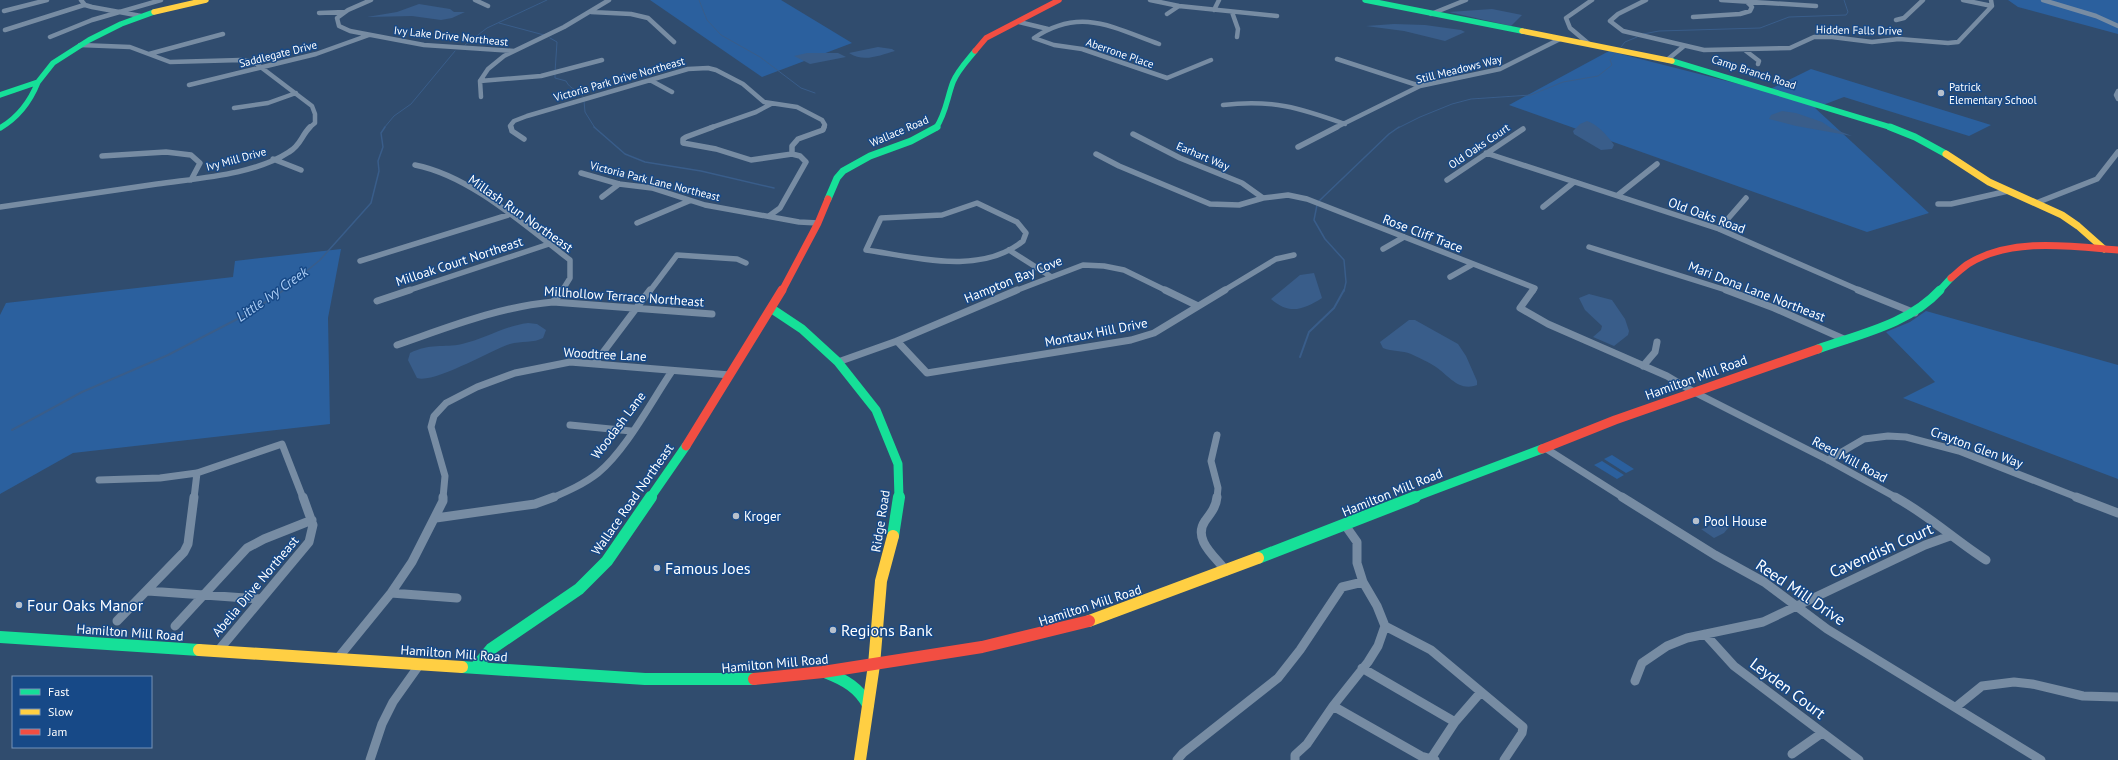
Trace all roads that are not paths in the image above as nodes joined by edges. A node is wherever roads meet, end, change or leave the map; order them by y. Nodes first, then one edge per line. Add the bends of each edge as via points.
1 (47, 0) edge
2 (81, 0) edge
3 (161, 0) edge
4 (206, 0) edge
5 (372, 0) edge
6 (475, 0) edge
7 (609, 0) edge
8 (1059, 0) edge
9 (1150, 0) edge
10 (1219, 0) edge
11 (1365, 0) edge
12 (1466, 0) edge
13 (1592, 0) edge
14 (1646, 0) edge
15 (1721, 0) edge
16 (1923, 0) edge
17 (1963, 0) edge
18 (1991, 0) edge
19 (2044, 0) edge
20 (1747, 2) junction
21 (84, 5) junction
22 (488, 6) dead end
23 (1179, 6) junction
24 (1816, 6) dead end
25 (1992, 6) junction
26 (1214, 10) junction
27 (4, 11) dead end
28 (118, 12) junction
29 (345, 12) junction
30 (591, 12) junction
31 (1232, 12) junction
32 (319, 13) dead end
33 (1167, 14) dead end
34 (1431, 14) junction
35 (141, 16) junction
36 (1277, 16) dead end
37 (1693, 17) dead end
38 (1896, 20) dead end
39 (1019, 22) junction
40 (2118, 26) edge
41 (1048, 29) junction
42 (5, 30) dead end
43 (223, 34) dead end
44 (369, 34) junction
45 (50, 36) dead end
46 (1237, 37) dead end
47 (1560, 39) junction
48 (674, 42) dead end
49 (80, 44) junction
50 (1159, 44) dead end
51 (1590, 46) junction
52 (1684, 46) junction
53 (1746, 50) junction
54 (514, 52) junction
55 (149, 54) junction
56 (1672, 58) junction
57 (1337, 59) dead end
58 (602, 60) dead end
59 (1211, 60) dead end
60 (1758, 64) dead end
61 (263, 67) junction
62 (650, 80) junction
63 (480, 81) junction
64 (37, 84) junction
65 (189, 86) dead end
66 (1420, 86) junction
67 (672, 92) dead end
68 (2118, 92) edge
69 (296, 93) junction
70 (0, 95) edge
71 (481, 97) dead end
72 (2118, 99) edge
73 (771, 104) junction
74 (1223, 105) dead end
75 (234, 108) dead end
76 (1345, 124) junction
77 (0, 128) edge
78 (1523, 129) dead end
79 (1133, 134) dead end
80 (524, 139) dead end
81 (1298, 147) dead end
82 (2118, 152) edge
83 (1486, 153) junction
84 (792, 154) junction
85 (1096, 154) dead end
86 (102, 156) dead end
87 (273, 159) junction
88 (1657, 164) dead end
89 (415, 165) dead end
90 (301, 170) dead end
91 (581, 173) dead end
92 (191, 180) junction
93 (1447, 180) dead end
94 (1574, 182) junction
95 (619, 184) junction
96 (2008, 191) junction
97 (1618, 195) junction
98 (602, 197) dead end
99 (1264, 198) junction
100 (1746, 198) dead end
101 (688, 201) junction
102 (2036, 203) junction
103 (1938, 204) dead end
104 (0, 207) edge
105 (1543, 207) dead end
106 (508, 215) junction
107 (769, 216) junction
108 (637, 223) dead end
109 (818, 223) junction
110 (1719, 229) junction
111 (1404, 237) junction
112 (549, 244) junction
113 (1589, 247) dead end
114 (1383, 249) dead end
115 (2104, 249) junction
116 (1009, 250) junction
117 (2118, 250) edge
118 (1294, 255) dead end
119 (360, 261) dead end
120 (746, 263) dead end
121 (1473, 264) junction
122 (1050, 276) junction
123 (1450, 277) dead end
124 (376, 301) dead end
125 (553, 302) junction
126 (1198, 306) junction
127 (636, 309) junction
128 (772, 309) junction
129 (1915, 313) junction
130 (712, 314) dead end
131 (1846, 340) junction
132 (897, 341) junction
133 (1657, 342) dead end
134 (397, 345) dead end
135 (838, 362) junction
136 (595, 363) junction
137 (1643, 366) junction
138 (672, 370) junction
139 (730, 375) junction
140 (1694, 392) junction
141 (570, 425) dead end
142 (631, 431) junction
143 (1216, 435) dead end
144 (1545, 448) junction
145 (1828, 460) junction
146 (197, 473) junction
147 (99, 480) dead end
148 (2118, 513) edge
149 (436, 518) junction
150 (312, 520) junction
151 (1345, 526) junction
152 (1950, 536) junction
153 (1986, 560) dead end
154 (1227, 571) junction
155 (1363, 582) junction
156 (148, 591) junction
157 (391, 593) junction
158 (203, 595) junction
159 (457, 598) dead end
160 (261, 599) junction
161 (1796, 605) junction
162 (117, 621) dead end
163 (175, 626) dead end
164 (1385, 626) junction
165 (1706, 634) junction
166 (0, 637) edge
167 (218, 650) junction
168 (338, 658) junction
169 (420, 664) junction
170 (874, 665) junction
171 (475, 668) junction
172 (1362, 668) junction
173 (823, 672) junction
174 (1635, 680) dead end
175 (1481, 692) junction
176 (2118, 697) edge
177 (868, 705) junction
178 (1332, 706) junction
179 (1956, 707) junction
180 (1454, 722) junction
181 (1822, 732) junction
182 (1792, 754) dead end
183 (1432, 759) edge
184 (370, 760) edge
185 (860, 760) edge
186 (1177, 760) edge
187 (1295, 760) edge
188 (1504, 760) edge
189 (1859, 760) edge
190 (2041, 760) edge

1 - 27 street
2 - 21 street
3 - 28 street
4 - 35 street
5 - 29 street
6 - 22 street
7 - 30 street
8 - 39 street, Wallace Road
9 - 23 street
10 - 26 street
11 - 34 street, Camp Branch Road
12 - 34 street
13 - 51 street via 1566,18 1570,28
14 - 52 street, Hidden Falls Drive via 1618,14 1610,21 1623,31
15 - 20 street
16 - 38 street via 1904,18
17 - 25 street
18 - 25 street
19 - 40 street via 2096,16
20 - 24 street
20 - 37 street via 1752,7 1750,11 1740,14
21 - 28 street
21 - 42 street
23 - 26 street
23 - 33 street
25 - 53 street, Hidden Falls Drive via 1958,42 1898,39 1872,42 1814,37 1790,48
26 - 31 street
28 - 35 street
28 - 45 street
29 - 32 street
29 - 44 street, Ivy Lake Drive Northeast via 337,18 339,26
30 - 48 street via 631,14 648,18
30 - 54 street
31 - 36 street
31 - 46 street via 1238,29
34 - 47 street, Camp Branch Road
35 - 49 street via 110,28
39 - 41 street
39 - 109 street, Wallace Road via 986,38 959,70 944,116 936,129 870,156 842,171
41 - 50 street, Aberrone Place via 1064,23 1085,21
41 - 59 street, Aberrone Place via 1034,38 1054,45 1082,49 1167,78
43 - 55 street
44 - 54 street, Ivy Lake Drive Northeast via 424,45
44 - 61 street, Saddlegate Drive via 316,54
47 - 51 street, Camp Branch Road
47 - 66 street, Still Meadows Way via 1500,69
49 - 55 street, Ivy Mill Drive via 123,46
49 - 64 street via 48,68
51 - 56 street, Camp Branch Road
52 - 53 street, Hidden Falls Drive via 1704,50
52 - 56 street
53 - 60 street via 1757,58
54 - 63 street via 488,69
55 - 61 street, Ivy Mill Drive via 170,62 241,60 254,62
56 - 96 street, Camp Branch Road via 1915,136
57 - 66 street
58 - 63 street via 541,76
61 - 65 street, Saddlegate Drive
61 - 69 street, Ivy Mill Drive
62 - 67 street
62 - 73 street, Victoria Park Drive Northeast via 688,69 708,68 743,84 759,99
62 - 80 street, Victoria Park Drive Northeast via 514,121 510,126 512,131
63 - 71 street
64 - 70 street via 22,86
64 - 77 street via 25,111
66 - 76 street, Still Meadows Way
68 - 72 street
69 - 75 street via 268,103
69 - 87 street, Ivy Mill Drive via 312,106 315,123 303,134 299,145
73 - 84 street, Victoria Park Drive Northeast via 797,107 822,120 825,125 823,130 798,139 792,146
73 - 84 street via 756,112 686,137 682,139 683,143 716,149 751,160
74 - 76 street via 1276,102 1299,107
76 - 81 street, Still Meadows Way
78 - 83 street, Old Oaks Court
79 - 99 street, Earhart Way via 1180,158 1242,183
82 - 102 street via 2097,179
83 - 93 street, Old Oaks Court
83 - 94 street, Old Oaks Road
84 - 107 street via 800,156 806,162 780,208
85 - 99 street, Rose Cliff Trace via 1210,204 1227,206
86 - 92 street via 166,152 191,155 200,162
87 - 90 street
87 - 92 street, Ivy Mill Drive via 257,166
88 - 97 street
89 - 106 street, Millash Run Northeast via 431,167 478,193
91 - 95 street, Victoria Park Lane Northeast
92 - 104 street, Ivy Mill Drive
94 - 97 street, Old Oaks Road
94 - 105 street
95 - 98 street
95 - 101 street, Victoria Park Lane Northeast via 652,188
96 - 102 street, Camp Branch Road
96 - 103 street via 1951,204
97 - 110 street, Old Oaks Road
99 - 111 street, Rose Cliff Trace via 1288,196 1307,199
100 - 110 street
101 - 107 street, Victoria Park Lane Northeast
101 - 108 street
102 - 115 street, Camp Branch Road via 2062,215
106 - 112 street, Millash Run Northeast
106 - 119 street
107 - 109 street, Victoria Park Lane Northeast
109 - 128 street, Wallace Road
110 - 129 street, Old Oaks Road via 1820,275
111 - 114 street
111 - 121 street, Rose Cliff Trace
112 - 124 street, Milloak Court Northeast
112 - 125 street, Millash Run Northeast via 570,260 573,269 566,286
113 - 131 street, Mari Dona Lane Northeast via 1710,284
115 - 117 street, Hamilton Mill Road
115 - 129 street, Hamilton Mill Road via 2028,248 1987,256 1965,265
116 - 116 street via 982,259 961,261 866,250 881,218 927,219 948,216 977,203 1020,224 1026,238 1020,245
116 - 122 street
118 - 126 street, Montaux Hill Drive via 1276,259
120 - 127 street via 736,259 676,255
121 - 123 street
121 - 137 street, Rose Cliff Trace via 1535,288 1520,308 1548,324
122 - 126 street, Hampton Bay Cove via 1083,265 1124,270
122 - 132 street, Hampton Bay Cove
125 - 127 street, Millhollow Terrace Northeast
125 - 134 street, Millhollow Terrace Northeast via 516,305
126 - 132 street, Montaux Hill Drive via 1154,333 1131,340 927,373
127 - 130 street, Millhollow Terrace Northeast
127 - 136 street
128 - 135 street, Ridge Road via 802,329
128 - 139 street, Wallace Road Northeast
129 - 131 street, Hamilton Mill Road
131 - 140 street, Hamilton Mill Road via 1769,364
132 - 135 street, Hampton Bay Cove
133 - 137 street via 1655,352
135 - 170 street, Ridge Road via 876,410 898,464 899,500 881,581
136 - 138 street, Woodtree Lane
136 - 149 street, Woodtree Lane via 554,364 515,373 455,398 438,410 431,426 445,476 443,501
137 - 140 street, Rose Cliff Trace
138 - 139 street, Woodtree Lane
138 - 142 street, Woodash Lane
139 - 171 street, Wallace Road Northeast via 698,428 607,561 579,589 490,649
140 - 144 street, Hamilton Mill Road
140 - 145 street, Reed Mill Road
141 - 142 street
142 - 149 street, Woodash Lane via 604,466 587,480 548,500 521,507
143 - 154 street via 1211,465 1218,483 1216,505 1203,524 1200,534 1202,541
144 - 151 street, Hamilton Mill Road via 1458,479
144 - 161 street, Reed Mill Drive via 1764,582
145 - 148 street, Crayton Glen Way via 1859,440 1878,436 1903,436 1968,455
145 - 152 street, Reed Mill Road via 1912,506
146 - 147 street, Abelia Drive Northeast via 155,480
146 - 150 street, Abelia Drive Northeast via 282,444
146 - 156 street via 188,544 176,562
149 - 157 street, Woodtree Lane via 412,562
150 - 158 street via 247,548
150 - 160 street, Abelia Drive Northeast via 314,528 309,544
151 - 154 street, Hamilton Mill Road
151 - 155 street via 1357,542 1358,563
152 - 153 street, Reed Mill Road
152 - 161 street, Cavendish Court via 1925,545
154 - 170 street, Hamilton Mill Road via 1096,619 1038,635 984,647
155 - 164 street
155 - 186 street via 1342,587 1278,678
156 - 158 street
156 - 162 street
157 - 159 street
157 - 168 street, Woodtree Lane
158 - 160 street
158 - 163 street
160 - 167 street, Abelia Drive Northeast
161 - 165 street, Cavendish Court via 1763,622
161 - 179 street, Reed Mill Drive via 1827,629
164 - 172 street via 1378,646
164 - 175 street via 1431,650
165 - 174 street, Cavendish Court via 1667,646 1642,663
165 - 181 street, Leyden Court via 1734,666
166 - 167 street, Hamilton Mill Road
167 - 168 street, Hamilton Mill Road
168 - 169 street, Hamilton Mill Road
169 - 171 street, Hamilton Mill Road
169 - 184 street via 382,724
170 - 173 street, Hamilton Mill Road
170 - 177 street, Ridge Road
171 - 173 street, Hamilton Mill Road via 717,681
172 - 178 street
172 - 180 street
173 - 177 street via 853,682 862,692
175 - 180 street
175 - 188 street via 1523,727 1522,733
176 - 179 street via 2083,696 2014,682 1982,686
177 - 185 street, Ridge Road
178 - 183 street via 1421,756
178 - 187 street via 1307,744 1295,755
179 - 190 street, Reed Mill Drive
180 - 183 street
181 - 182 street
181 - 189 street, Leyden Court

